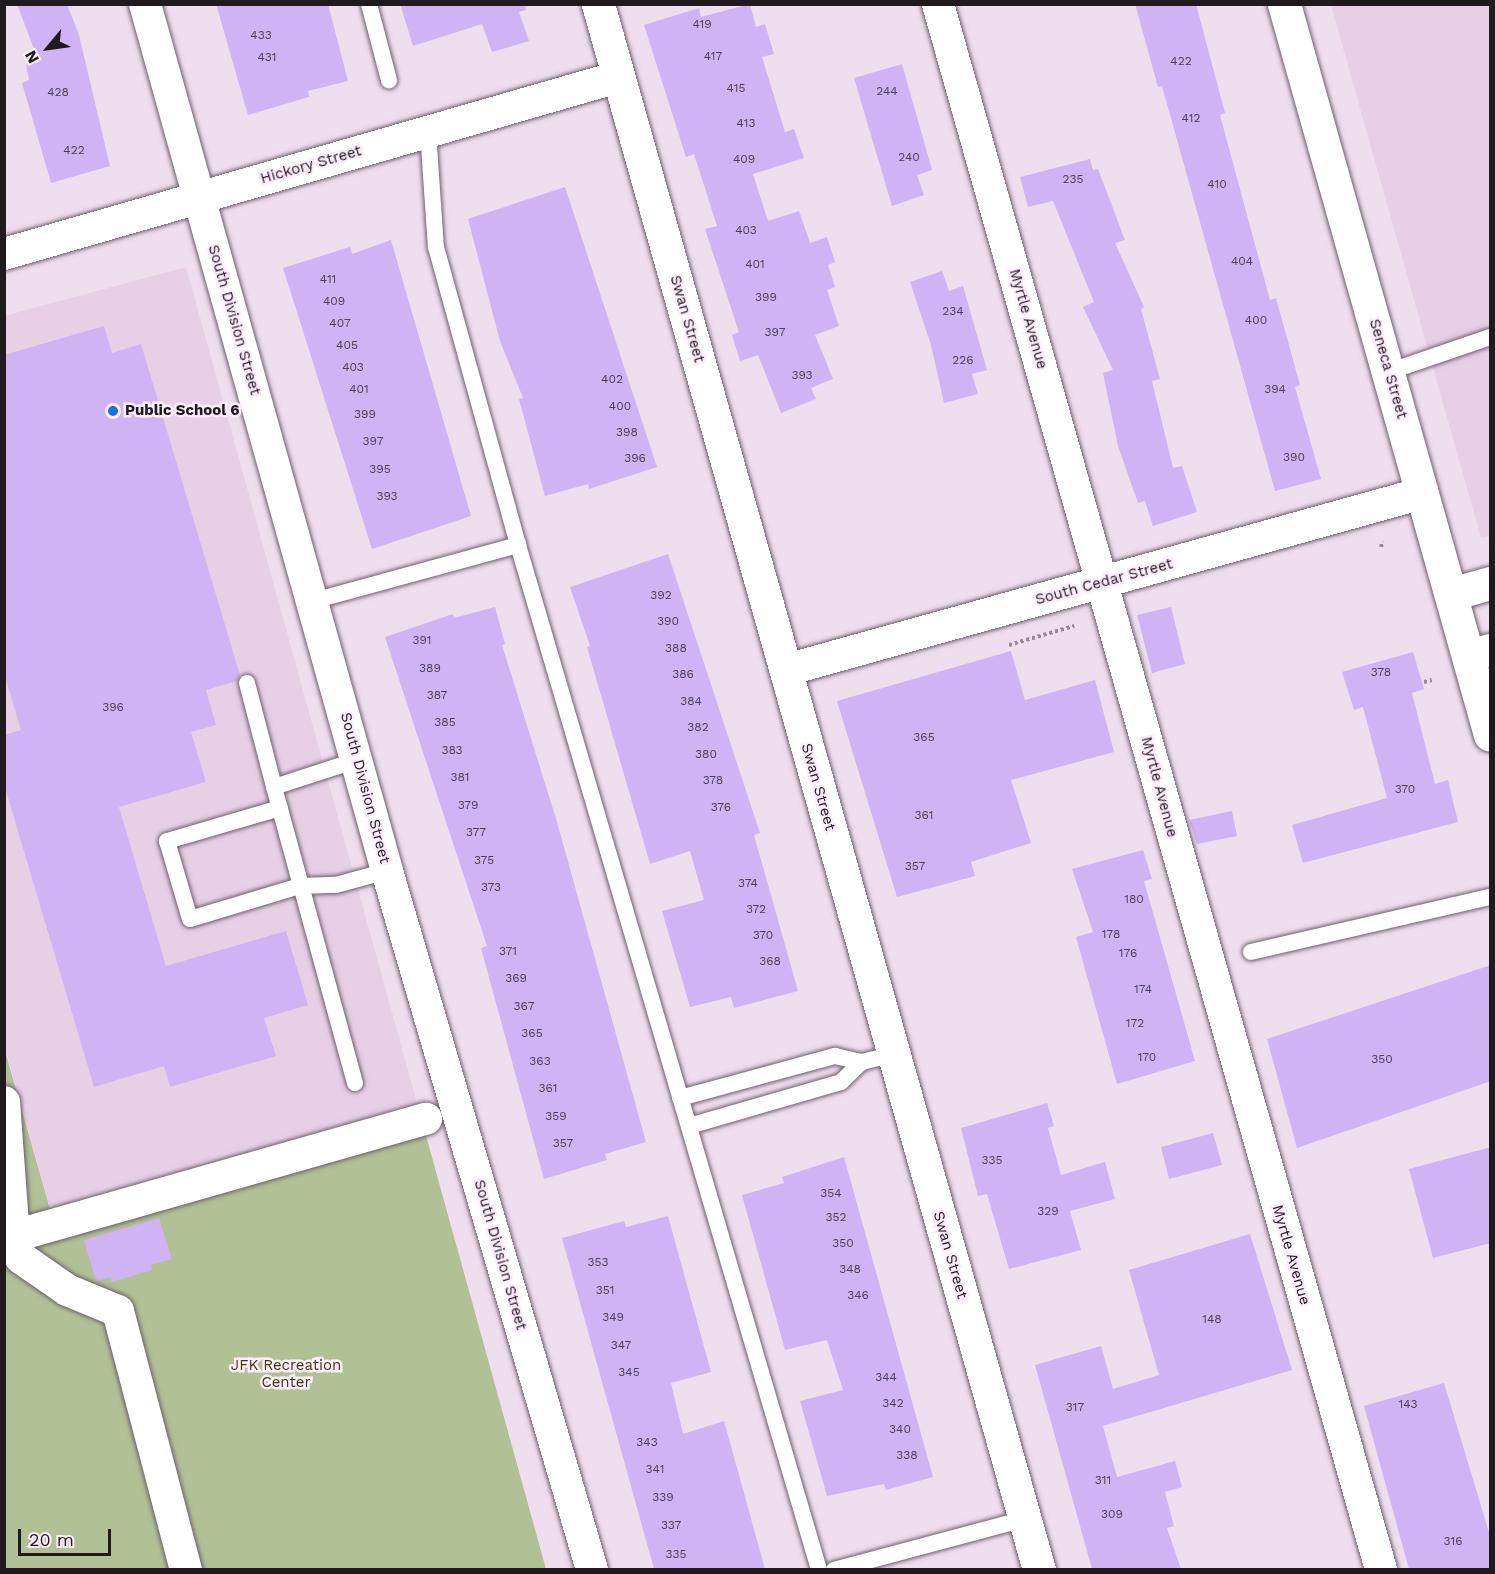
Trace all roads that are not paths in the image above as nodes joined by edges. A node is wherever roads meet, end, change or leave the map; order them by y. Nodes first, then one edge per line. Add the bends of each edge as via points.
1 (145, 4) edge
2 (369, 4) edge
3 (598, 4) edge
4 (938, 4) edge
5 (1284, 4) edge
6 (618, 77) junction
7 (389, 80) dead end
8 (428, 131) junction
9 (198, 197) junction
10 (4, 254) edge
11 (1491, 337) edge
12 (1388, 372) junction
13 (1423, 493) junction
14 (518, 545) junction
15 (1103, 583) junction
16 (1491, 583) edge
17 (1452, 594) junction
18 (313, 601) junction
19 (1480, 653) edge
20 (786, 670) junction
21 (247, 683) dead end
22 (1491, 735) edge
23 (357, 760) junction
24 (274, 787) junction
25 (280, 808) junction
26 (387, 871) junction
27 (300, 886) junction
28 (1491, 897) edge
29 (1251, 952) dead end
30 (894, 1054) junction
31 (862, 1062) junction
32 (355, 1083) dead end
33 (680, 1098) junction
34 (4, 1102) edge
35 (426, 1119) dead end
36 (689, 1126) junction
37 (9, 1238) edge
38 (1024, 1519) junction
39 (186, 1569) edge
40 (592, 1569) edge
41 (819, 1569) edge
42 (834, 1569) edge
43 (1039, 1569) edge
44 (1381, 1569) edge

1 - 9 street, South Division Street
2 - 7 lane
3 - 6 main road, Swan Street
4 - 15 street, Myrtle Avenue
5 - 12 main road, Seneca Street
6 - 8 street, Hickory Street
6 - 20 main road, Swan Street
8 - 9 street, Hickory Street
8 - 14 lane via 436,247
9 - 10 street, Hickory Street
9 - 18 street, South Division Street
11 - 12 lane
12 - 13 main road, Seneca Street
13 - 15 street, South Cedar Street
13 - 17 main road, Seneca Street
14 - 18 lane
14 - 33 lane
15 - 20 street, South Cedar Street
15 - 44 street, Myrtle Avenue
16 - 17 main road
17 - 19 main road, Seneca Street
18 - 23 street, South Division Street
19 - 22 main road, Seneca Street
20 - 30 main road, Swan Street
21 - 24 lane
23 - 24 lane
23 - 26 street, South Division Street
24 - 25 lane
25 - 27 lane
25 - 27 lane via 167,841 190,919
26 - 27 lane via 336,885
26 - 40 street, South Division Street
27 - 32 lane
28 - 29 lane
30 - 31 lane
30 - 38 main road, Swan Street
31 - 33 lane via 835,1056
31 - 36 lane via 841,1082
33 - 36 lane
34 - 37 street
35 - 37 street
36 - 41 lane
37 - 39 street via 21,1257 67,1290 118,1311
38 - 42 lane
38 - 43 main road, Swan Street

